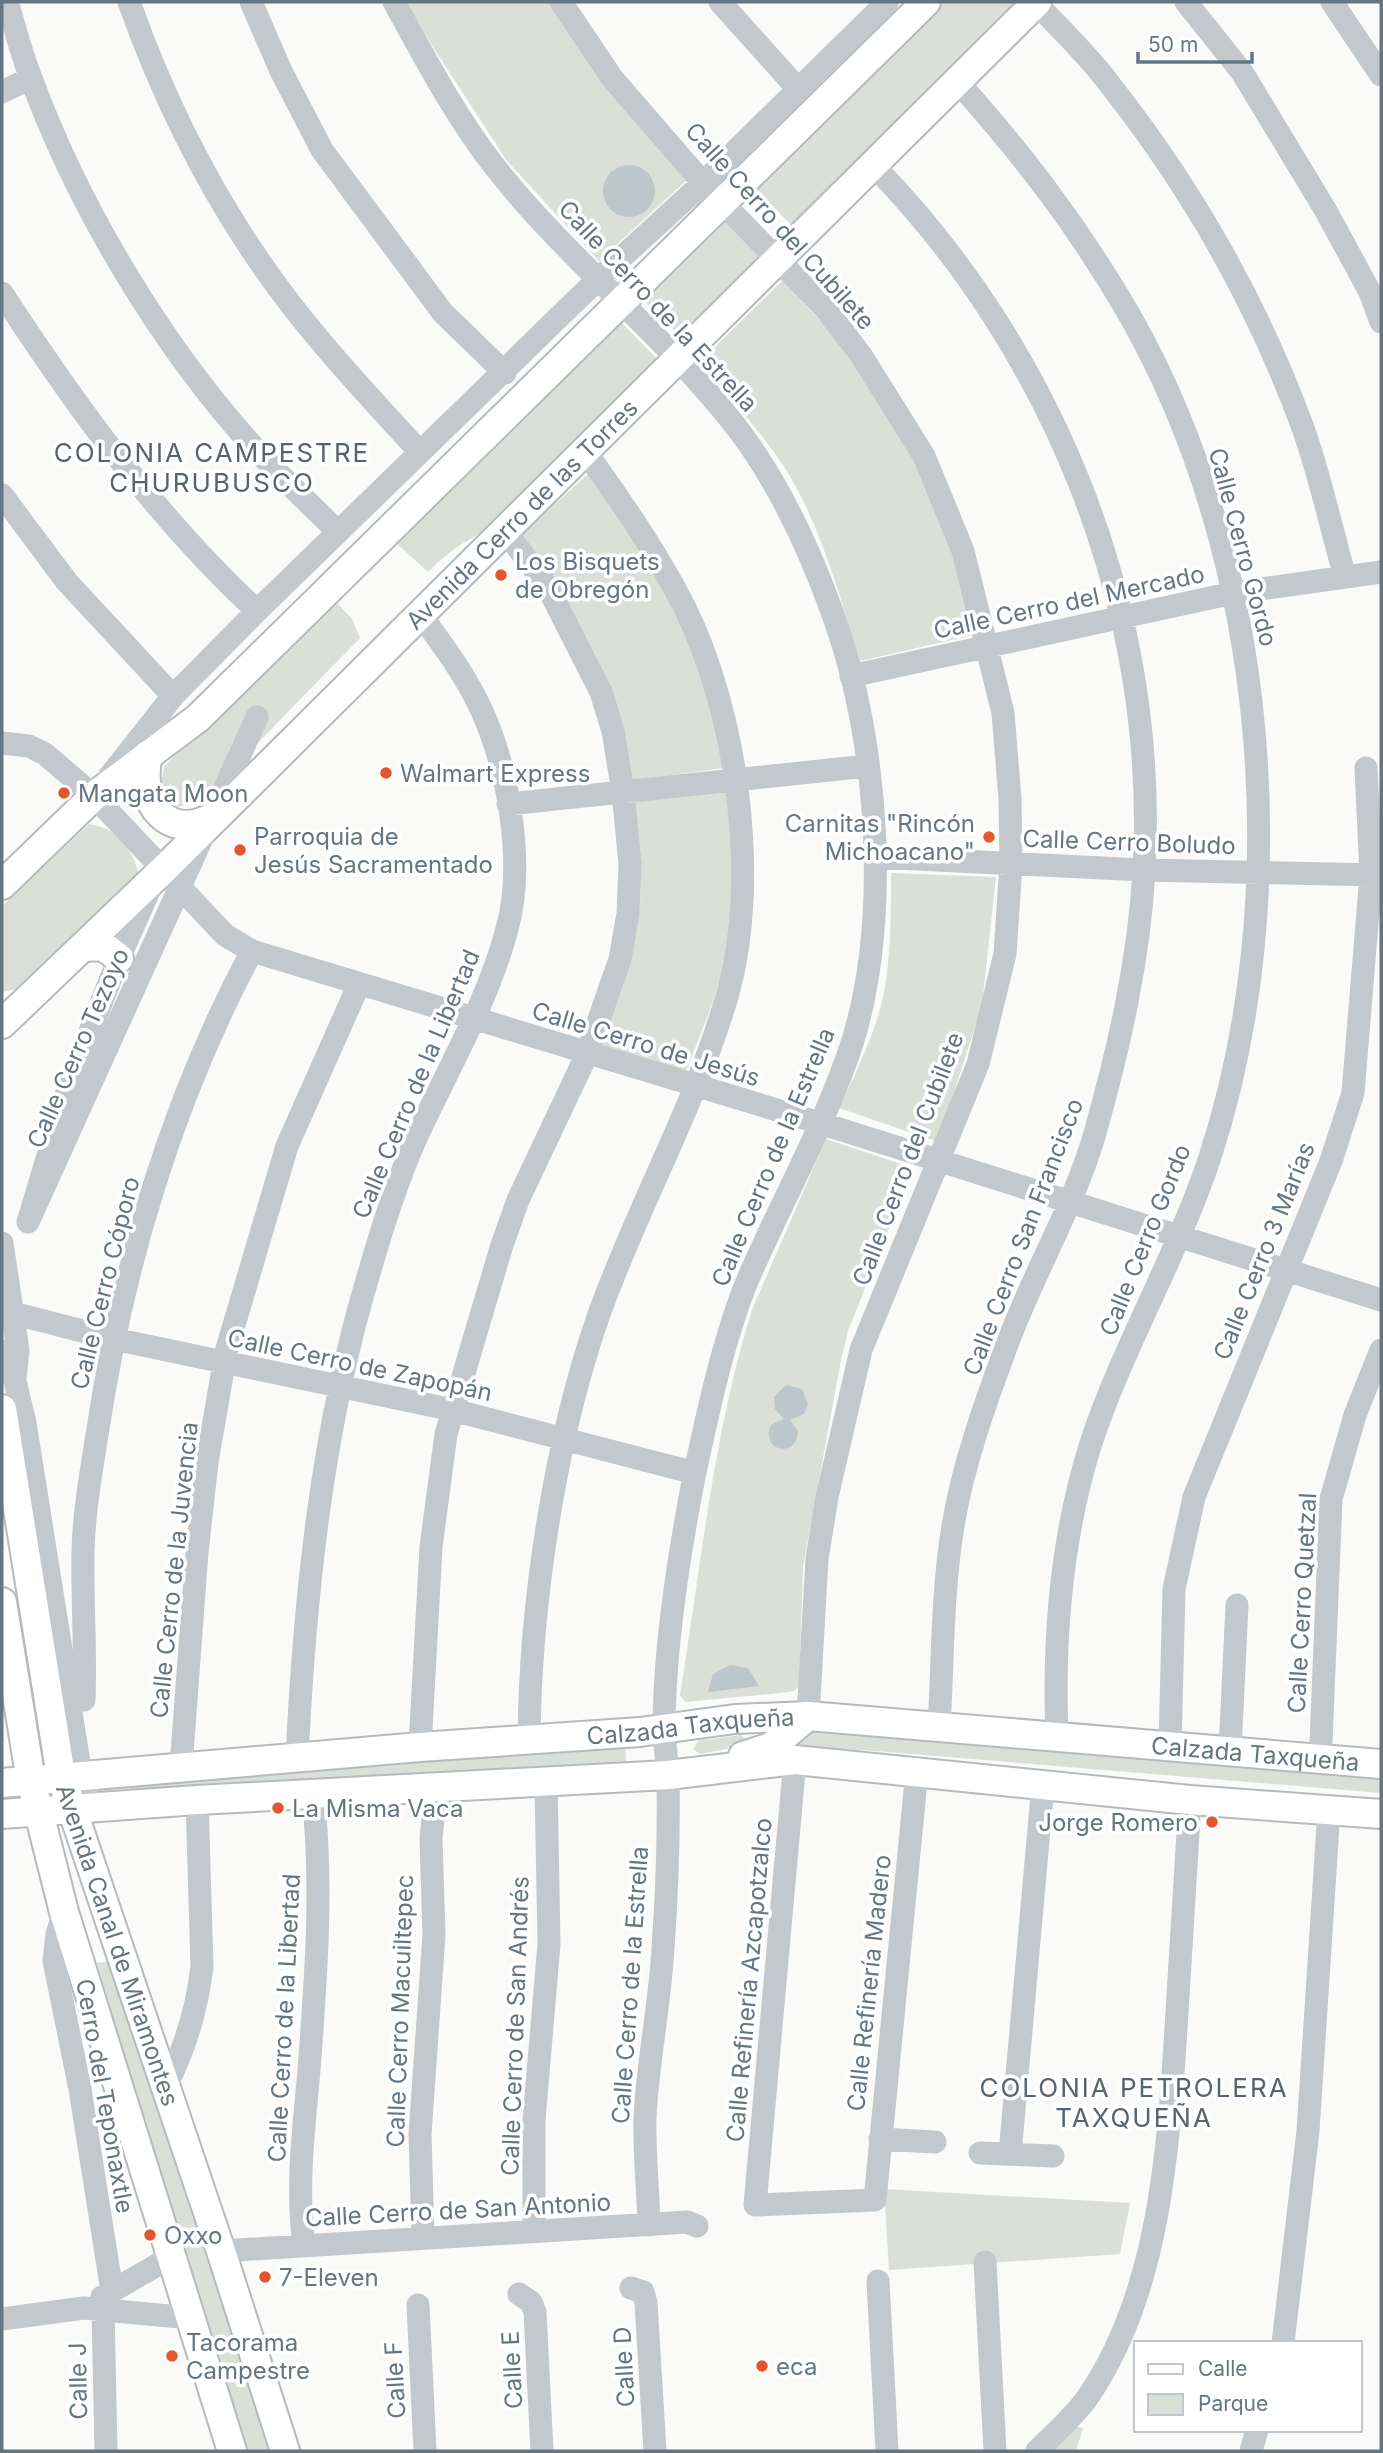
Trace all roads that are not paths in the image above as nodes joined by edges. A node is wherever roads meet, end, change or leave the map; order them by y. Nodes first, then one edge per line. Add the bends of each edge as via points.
1 (7, 2) edge
2 (129, 2) edge
3 (251, 2) edge
4 (394, 2) edge
5 (561, 2) edge
6 (720, 2) edge
7 (926, 2) edge
8 (1037, 2) edge
9 (1186, 2) edge
10 (1332, 2) edge
11 (881, 4) edge
12 (1381, 75) edge
13 (31, 78) junction
14 (957, 81) junction
15 (799, 89) junction
16 (2, 92) edge
17 (873, 165) junction
18 (713, 193) junction
19 (778, 259) junction
20 (597, 280) junction
21 (2, 293) edge
22 (621, 303) junction
23 (1381, 322) edge
24 (677, 359) junction
25 (505, 373) junction
26 (419, 451) junction
27 (585, 451) junction
28 (2, 495) edge
29 (338, 531) junction
30 (505, 531) junction
31 (1381, 572) edge
32 (1345, 576) junction
33 (1233, 593) junction
34 (257, 611) junction
35 (420, 614) junction
36 (1121, 616) junction
37 (989, 647) junction
38 (851, 676) junction
39 (173, 696) junction
40 (257, 717) dead end
41 (2, 743) edge
42 (148, 755) junction
43 (867, 766) junction
44 (1367, 768) dead end
45 (735, 778) junction
46 (623, 792) junction
47 (94, 796) junction
48 (508, 804) junction
49 (221, 812) junction
50 (876, 857) junction
51 (1011, 864) junction
52 (1144, 870) junction
53 (1258, 873) junction
54 (159, 874) junction
55 (1376, 875) edge
56 (2, 885) edge
57 (83, 947) junction
58 (252, 951) junction
59 (118, 958) junction
60 (359, 984) junction
61 (8, 1012) edge
62 (473, 1020) junction
63 (587, 1054) junction
64 (694, 1086) junction
65 (820, 1123) junction
66 (941, 1160) junction
67 (1069, 1201) junction
68 (1181, 1236) junction
69 (2, 1243) edge
70 (1287, 1270) junction
71 (1381, 1300) edge
72 (12, 1313) junction
73 (114, 1339) junction
74 (1381, 1350) edge
75 (2, 1351) edge
76 (225, 1362) junction
77 (15, 1381) junction
78 (338, 1385) junction
79 (453, 1410) junction
80 (3, 1417) edge
81 (565, 1440) junction
82 (695, 1473) junction
83 (83, 1550) junction
84 (47, 1564) junction
85 (2, 1602) edge
86 (1237, 1605) dead end
87 (86, 1645) junction
88 (5, 1646) edge
89 (59, 1649) junction
90 (84, 1700) dead end
91 (808, 1716) junction
92 (939, 1727) junction
93 (529, 1729) junction
94 (664, 1730) junction
95 (1057, 1736) junction
96 (1321, 1742) dead end
97 (1170, 1746) junction
98 (420, 1747) junction
99 (1230, 1751) junction
100 (297, 1757) junction
101 (795, 1760) junction
102 (1381, 1764) edge
103 (181, 1767) junction
104 (917, 1771) junction
105 (681, 1774) junction
106 (71, 1776) junction
107 (31, 1781) junction
108 (546, 1782) junction
109 (2, 1783) edge
110 (1043, 1784) junction
111 (436, 1788) junction
112 (313, 1794) junction
113 (197, 1800) junction
114 (1190, 1800) junction
115 (82, 1807) junction
116 (1329, 1810) junction
117 (38, 1811) junction
118 (2, 1814) edge
119 (1381, 1814) edge
120 (64, 1912) junction
121 (119, 2080) junction
122 (165, 2088) junction
123 (80, 2089) junction
124 (880, 2139) junction
125 (935, 2142) dead end
126 (980, 2153) dead end
127 (1010, 2154) junction
128 (1053, 2156) dead end
129 (875, 2200) joint
130 (649, 2225) junction
131 (697, 2226) dead end
132 (534, 2231) junction
133 (423, 2237) junction
134 (304, 2245) junction
135 (221, 2251) junction
136 (171, 2257) junction
137 (985, 2262) dead end
138 (878, 2281) dead end
139 (631, 2288) dead end
140 (519, 2294) dead end
141 (100, 2303) junction
142 (418, 2305) dead end
143 (190, 2318) junction
144 (2, 2319) edge
145 (1283, 2341) edge
146 (1256, 2432) edge
147 (106, 2451) edge
148 (232, 2451) edge
149 (285, 2451) edge
150 (425, 2451) edge
151 (542, 2451) edge
152 (655, 2451) edge
153 (887, 2451) edge
154 (995, 2451) edge
155 (1037, 2451) edge
156 (1251, 2451) edge

1 - 13 street
2 - 26 street via 176,117 255,255 322,343
3 - 25 street via 322,150 443,313
4 - 20 street, Calle Cerro de la Estrella via 444,93 496,168
5 - 18 street, Calle Cerro del Cubilete via 612,78
6 - 15 street
7 - 18 main road
8 - 14 main road, Avenida Cerro de las Torres
8 - 32 street via 1110,83 1163,156 1228,262 1270,346 1303,430
9 - 23 street via 1242,72 1326,211
10 - 12 street
11 - 15 street
13 - 16 street
13 - 29 street via 73,176 148,307 258,452
14 - 17 main road, Avenida Cerro de las Torres
14 - 33 street, Calle Cerro Gordo via 1029,162 1132,319 1201,475
15 - 18 street
17 - 19 main road, Avenida Cerro de las Torres
17 - 36 street, Calle Cerro San Francisco via 923,215 1024,366 1057,427 1091,512
18 - 19 street, Calle Cerro del Cubilete
18 - 20 street
18 - 22 main road
19 - 24 main road, Avenida Cerro de las Torres
19 - 37 street, Calle Cerro del Cubilete via 861,355 925,456 963,551
20 - 22 street, Calle Cerro de la Estrella
20 - 25 street
21 - 34 street via 73,401 157,508
22 - 24 street, Calle Cerro de la Estrella
22 - 42 main road via 198,718
24 - 27 main road, Avenida Cerro de las Torres
24 - 38 street, Calle Cerro de la Estrella via 734,424 773,485 810,559
25 - 26 street
26 - 29 street
27 - 30 main road, Avenida Cerro de las Torres
27 - 45 street via 640,528 685,609 724,714
28 - 39 street via 67,582
29 - 34 street
30 - 35 main road, Avenida Cerro de las Torres
30 - 46 street via 547,586 601,692
31 - 32 street, Calle Cerro del Mercado
32 - 33 street, Calle Cerro del Mercado
33 - 36 street, Calle Cerro del Mercado
33 - 53 street, Calle Cerro Gordo via 1257,753
34 - 39 street
35 - 48 street, Calle Cerro de la Libertad via 454,661 482,712
35 - 49 main road, Avenida Cerro de las Torres
36 - 37 street, Calle Cerro del Mercado
36 - 52 street, Calle Cerro San Francisco via 1140,729
37 - 38 street, Calle Cerro del Mercado
37 - 51 street, Calle Cerro del Cubilete via 1003,713
38 - 43 street, Calle Cerro de la Estrella
39 - 47 street
40 - 59 street, Calle Cerro Tezoyo via 28,1222 71,1082
41 - 47 street, Calle Cerro de Jesús via 29,746 45,754
42 - 47 main road
42 - 49 main road via 145,788 161,816 192,823
43 - 45 street
43 - 50 street, Calle Cerro de la Estrella
44 - 55 street, Calle Cerro 3 Marías
45 - 46 street
45 - 64 street via 743,860 738,930 729,991
46 - 48 street
46 - 63 street via 630,864 628,914 620,958
47 - 54 street, Calle Cerro de Jesús
47 - 56 main road
48 - 62 street, Calle Cerro de la Libertad via 514,887 508,927
49 - 54 main road, Avenida Cerro de las Torres
50 - 51 street, Calle Cerro Boludo
50 - 65 street, Calle Cerro de la Estrella via 867,986 848,1055
51 - 52 street, Calle Cerro Boludo
51 - 66 street, Calle Cerro del Cubilete via 1005,954 978,1064
52 - 53 street, Calle Cerro Boludo
52 - 67 street, Calle Cerro San Francisco via 1119,1043 1093,1139
53 - 55 street, Calle Cerro Boludo
53 - 68 street, Calle Cerro Gordo via 1247,999 1230,1085 1210,1158
54 - 57 main road, Avenida Cerro de las Torres
54 - 58 street, Calle Cerro de Jesús via 225,935
54 - 59 street, Calle Cerro Tezoyo
55 - 70 street, Calle Cerro 3 Marías via 1353,1093
57 - 59 main road via 103,946
57 - 61 main road, Avenida Cerro de las Torres
58 - 60 street, Calle Cerro de Jesús
58 - 73 street, Calle Cerro Cóporo via 190,1078 142,1230
60 - 62 street, Calle Cerro de Jesús
60 - 76 street, Calle Cerro de la Juvencia via 287,1146
62 - 63 street, Calle Cerro de Jesús
62 - 78 street, Calle Cerro de la Libertad via 389,1208
63 - 64 street, Calle Cerro de Jesús
63 - 79 street via 518,1200
64 - 65 street, Calle Cerro de Jesús
64 - 81 street via 597,1320
65 - 66 street, Calle Cerro de Jesús
65 - 82 street, Calle Cerro de la Estrella via 745,1287
66 - 67 street, Calle Cerro de Jesús
66 - 91 street, Calle Cerro del Cubilete via 861,1350 842,1425 817,1559
67 - 68 street, Calle Cerro de Jesús
67 - 92 street, Calle Cerro San Francisco via 989,1396 953,1525
68 - 70 street, Calle Cerro de Jesús
68 - 95 street, Calle Cerro Gordo via 1091,1444 1069,1525 1056,1642
69 - 72 street, Avenida Canal de Miramontes
70 - 71 street, Calle Cerro de Jesús
70 - 97 street, Calle Cerro 3 Marías via 1194,1497 1174,1588
72 - 73 street, Calle Cerro de Zapopán
72 - 77 street, Avenida Canal de Miramontes via 18,1350
73 - 76 street, Calle Cerro de Zapopán
73 - 83 street, Calle Cerro Cóporo
74 - 96 street, Calle Cerro Quetzal via 1355,1415 1331,1499
75 - 77 street, Avenida Canal de Miramontes
76 - 78 street, Calle Cerro de Zapopán
76 - 103 street, Calle Cerro de la Juvencia via 197,1552
77 - 80 street, Avenida Canal de Miramontes
77 - 84 street, Avenida Canal de Miramontes
78 - 79 street, Calle Cerro de Zapopán
78 - 100 street, Calle Cerro de la Libertad via 301,1665
79 - 81 street, Calle Cerro de Zapopán
79 - 98 street via 431,1547
80 - 106 main road, Avenida Canal de Miramontes
81 - 82 street, Calle Cerro de Zapopán
81 - 93 street via 544,1566
82 - 94 street, Calle Cerro de la Estrella
83 - 84 street via 64,1562
83 - 87 street, Calle Cerro Cóporo
84 - 89 street, Avenida Canal de Miramontes
85 - 88 main road, Avenida Canal de Miramontes
86 - 99 street
87 - 89 street
87 - 90 street, Calle Cerro Cóporo
88 - 107 main road, Avenida Canal de Miramontes
89 - 106 street, Avenida Canal de Miramontes
91 - 92 main road, Calzada Taxqueña
91 - 94 main road, Calzada Taxqueña via 735,1719
91 - 105 main road via 771,1747
92 - 95 main road, Calzada Taxqueña
93 - 94 main road, Calzada Taxqueña
93 - 98 main road, Calzada Taxqueña
94 - 105 street, Calle Cerro de la Estrella
95 - 97 main road, Calzada Taxqueña
97 - 99 main road, Calzada Taxqueña
98 - 100 main road, Calzada Taxqueña
99 - 102 main road, Calzada Taxqueña
100 - 103 main road, Calzada Taxqueña
101 - 104 main road, Calzada Taxqueña
101 - 105 main road, Calzada Taxqueña
101 - 129 street, Calle Refinería Azcapotzalco via 755,2205
103 - 106 main road, Calzada Taxqueña
104 - 110 main road, Calzada Taxqueña
104 - 124 street, Calle Refinería Madero
105 - 108 main road, Calzada Taxqueña
105 - 130 street, Calle Cerro de la Estrella via 645,2117
106 - 107 main road, Calzada Taxqueña
106 - 115 main road, Avenida Canal de Miramontes
107 - 109 main road, Calzada Taxqueña
107 - 117 main road, Avenida Canal de Miramontes
108 - 111 main road, Calzada Taxqueña
108 - 132 street, Calle Cerro de San Andrés via 549,1944 534,2120
110 - 114 main road, Calzada Taxqueña
110 - 127 street
111 - 112 main road, Calzada Taxqueña
111 - 133 street, Calle Cerro Macuiltepec via 431,1839 434,1935 420,2134
112 - 113 main road, Calzada Taxqueña
112 - 134 street, Calle Cerro de la Libertad via 320,1928 302,2154
113 - 115 main road, Calzada Taxqueña
113 - 122 street via 201,1977 190,2030
114 - 116 main road, Calzada Taxqueña
114 - 155 street via 1169,2134 1154,2225 1130,2311 1109,2358 1084,2402
115 - 117 main road, Calzada Taxqueña
115 - 122 main road, Avenida Canal de Miramontes
116 - 119 main road, Calzada Taxqueña
116 - 145 street via 1308,2131
117 - 118 main road, Calzada Taxqueña
117 - 120 main road, Avenida Canal de Miramontes
120 - 121 main road, Avenida Canal de Miramontes
120 - 123 street, Cerro del Teponaxtle via 54,1961
121 - 123 street
121 - 136 main road, Avenida Canal de Miramontes
122 - 135 main road, Avenida Canal de Miramontes
123 - 141 street, Cerro del Teponaxtle
124 - 125 street
124 - 129 street, Calle Refinería Madero
126 - 127 street
127 - 128 street
130 - 131 street, Calle Cerro de San Antonio via 687,2222
130 - 132 street, Calle Cerro de San Antonio
132 - 133 street, Calle Cerro de San Antonio
133 - 134 street, Calle Cerro de San Antonio
134 - 135 street, Calle Cerro de San Antonio
135 - 149 main road, Avenida Canal de Miramontes
136 - 141 street
136 - 143 main road, Avenida Canal de Miramontes
137 - 154 street
138 - 153 street
139 - 152 street, Calle D via 643,2292 646,2303
140 - 151 street, Calle E via 536,2312
141 - 143 street
141 - 144 street
141 - 147 street, Calle J
142 - 150 street, Calle F
143 - 148 main road, Avenida Canal de Miramontes
146 - 156 street

